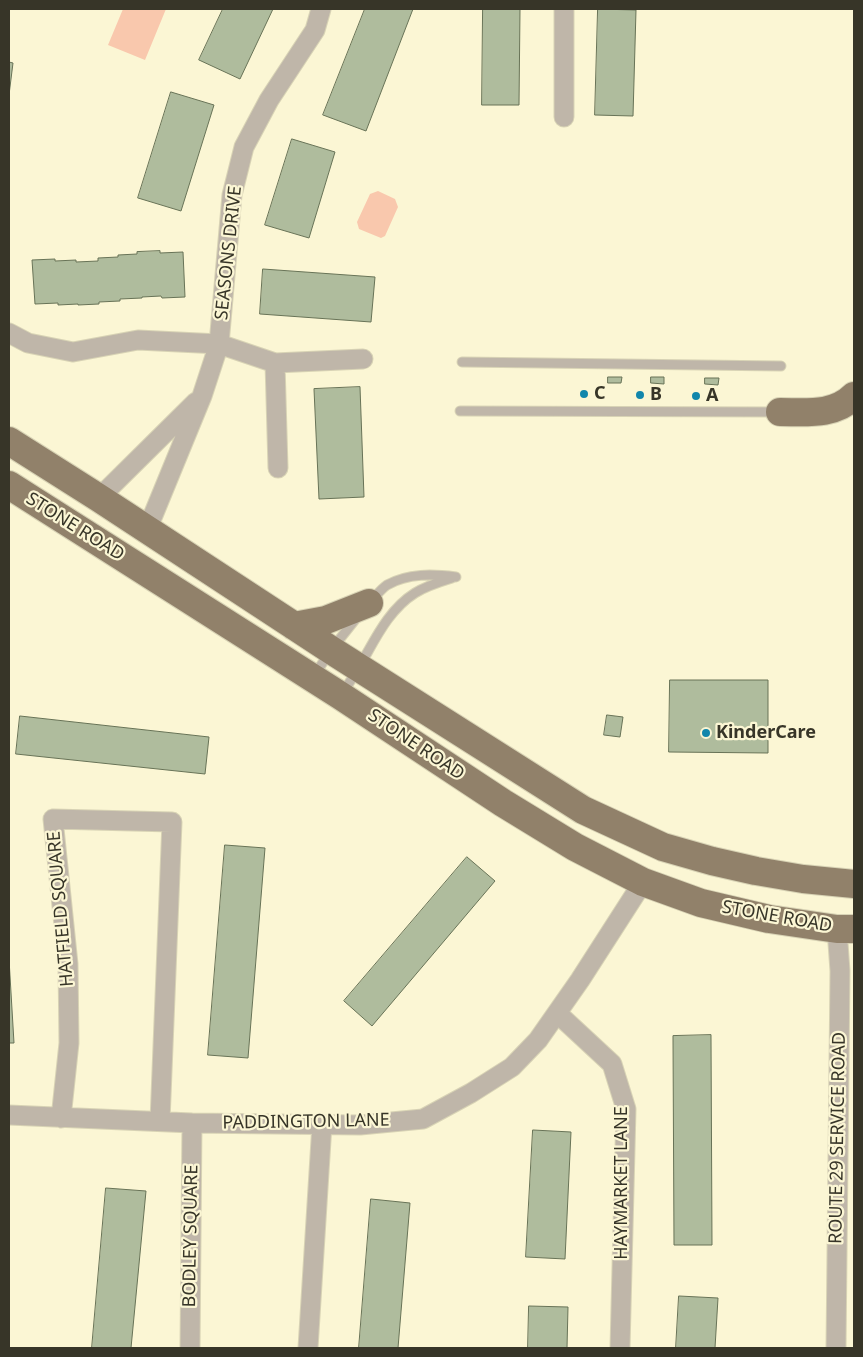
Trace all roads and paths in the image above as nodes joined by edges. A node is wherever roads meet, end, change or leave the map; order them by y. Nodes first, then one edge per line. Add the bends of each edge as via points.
1 (321, 9) edge
2 (564, 9) edge
3 (564, 116) dead end
4 (9, 333) edge
5 (219, 344) junction
6 (363, 359) dead end
7 (462, 362) dead end
8 (275, 363) junction
9 (781, 366) dead end
10 (202, 396) junction
11 (854, 396) edge
12 (460, 411) dead end
13 (780, 412) joint
14 (9, 441) edge
15 (278, 468) dead end
16 (9, 485) edge
17 (99, 498) junction
18 (147, 530) junction
19 (369, 603) junction
20 (294, 626) junction
21 (331, 650) junction
22 (359, 667) junction
23 (313, 678) junction
24 (341, 696) junction
25 (643, 882) junction
26 (854, 884) edge
27 (846, 929) edge
28 (557, 1013) junction
29 (9, 1115) edge
30 (62, 1118) junction
31 (160, 1121) junction
32 (192, 1123) junction
33 (322, 1124) junction
34 (190, 1348) edge
35 (308, 1348) edge
36 (620, 1348) edge
37 (836, 1348) edge

1 - 5 street, SEASONS DRIVE via 315,30 269,100 244,147 232,194
2 - 3 street
4 - 5 street via 28,344 73,352 138,340
5 - 8 street
5 - 10 street, SEASONS DRIVE
6 - 8 street
7 - 9 lane
8 - 15 street
10 - 17 street, SEASONS DRIVE
10 - 18 street, SEASONS DRIVE
11 - 13 main road via 824,412
12 - 13 lane
14 - 17 main road, STONE ROAD
16 - 23 main road, STONE ROAD
17 - 18 main road, STONE ROAD
18 - 20 main road, STONE ROAD
19 - 20 main road via 326,620
19 - 21 lane
19 - 22 lane via 386,586 410,576 456,577 434,583 401,604 388,618
20 - 21 main road, STONE ROAD
21 - 22 main road, STONE ROAD
21 - 23 lane
22 - 24 lane
22 - 26 main road, STONE ROAD via 583,810 663,847 756,871
23 - 24 main road, STONE ROAD
24 - 25 main road, STONE ROAD via 511,808 575,847
25 - 27 main road, STONE ROAD via 730,910 769,919
25 - 28 street, PADDINGTON LANE
27 - 37 street, ROUTE 29 SERVICE ROAD via 840,981
28 - 33 street, PADDINGTON LANE via 512,1068 423,1119 360,1125
28 - 36 street, HAYMARKET LANE via 612,1064 626,1109
29 - 30 street, PADDINGTON LANE
30 - 31 street, PADDINGTON LANE
30 - 31 street, HATFIELD SQUARE via 69,1043 68,964 53,819 172,822
31 - 32 street, PADDINGTON LANE
32 - 33 street, PADDINGTON LANE
32 - 34 street, BODLEY SQUARE
33 - 35 street

